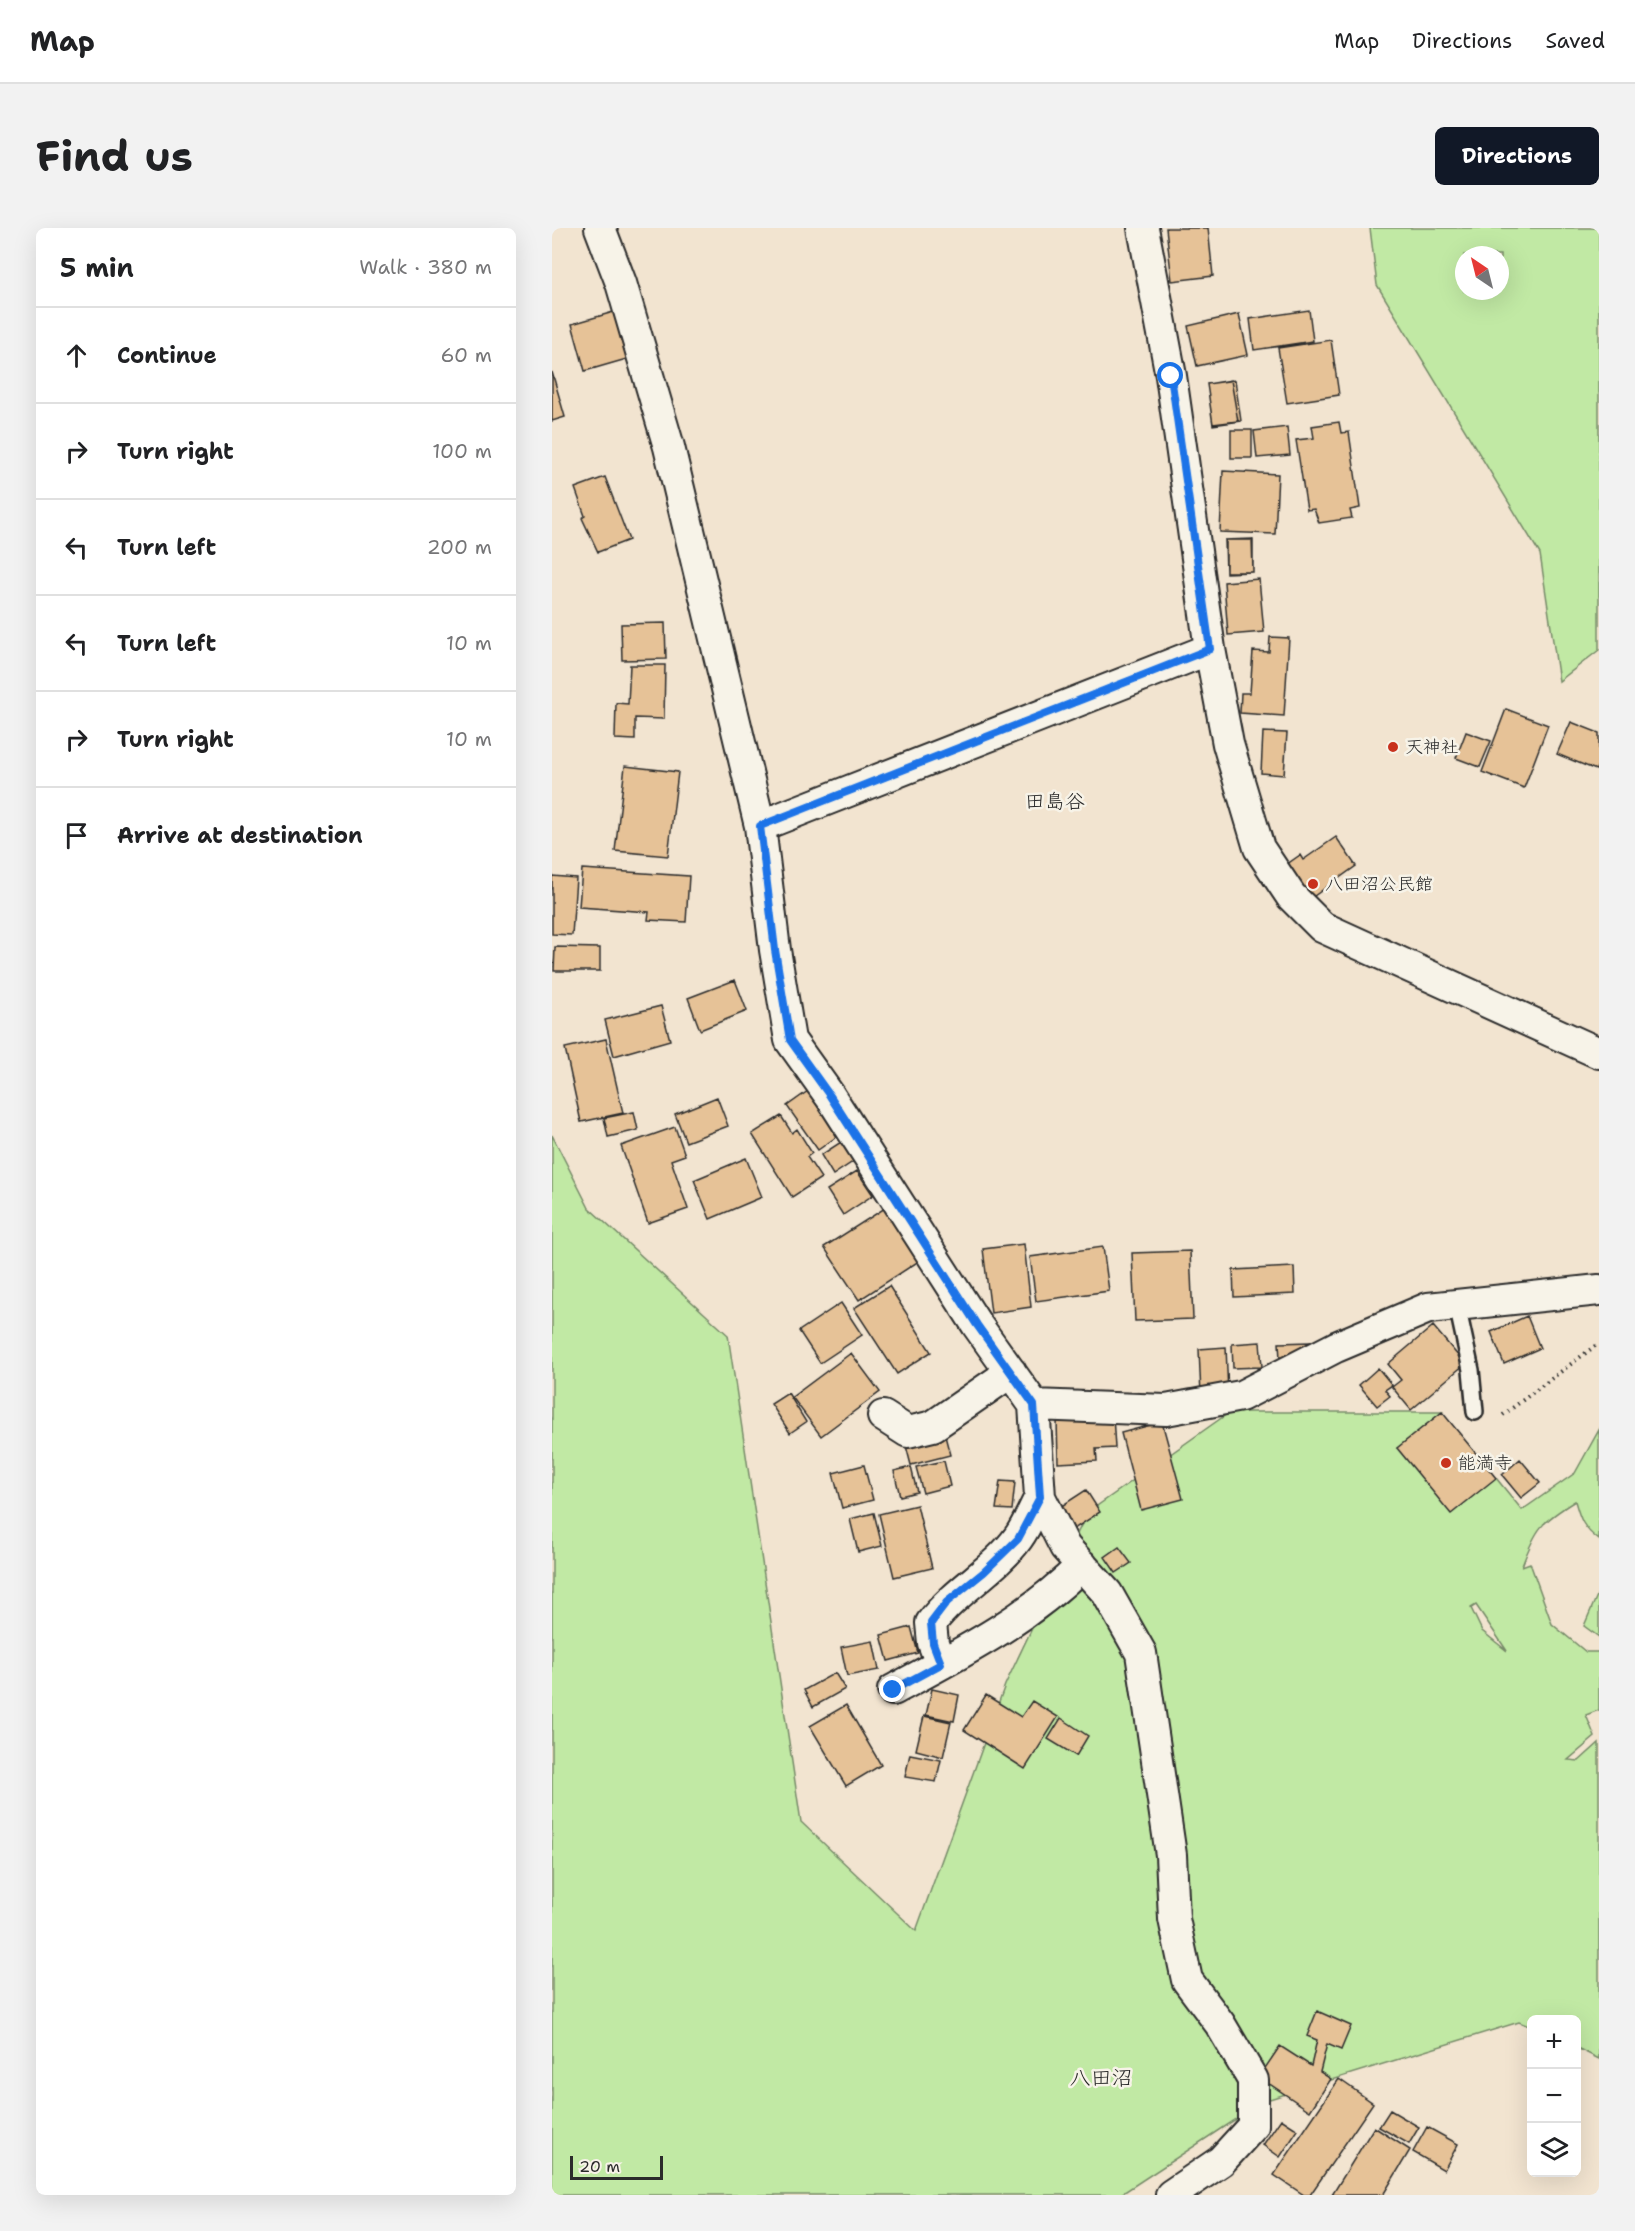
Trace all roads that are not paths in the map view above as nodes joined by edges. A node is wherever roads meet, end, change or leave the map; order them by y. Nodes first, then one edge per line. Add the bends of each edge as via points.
1 (600, 228) edge
2 (1143, 228) edge
3 (1210, 649) junction
4 (760, 826) junction
5 (1599, 1053) edge
6 (1599, 1290) edge
7 (1458, 1305) junction
8 (1011, 1372) junction
9 (1034, 1405) junction
10 (1475, 1412) dead end
11 (883, 1416) dead end
12 (1040, 1497) junction
13 (1082, 1565) junction
14 (941, 1664) junction
15 (893, 1690) dead end
16 (1171, 2195) edge

1 - 4 street via 621,283 669,447
2 - 3 street via 1171,376
3 - 4 street
3 - 5 street via 1246,813 1259,848 1292,896 1322,927
4 - 8 street via 790,1040
6 - 7 street
7 - 9 street via 1428,1308 1336,1347 1241,1396 1166,1410
7 - 10 lane
8 - 9 street
8 - 11 street via 933,1426 908,1432
9 - 12 street
12 - 13 street via 1065,1547
12 - 14 street via 1018,1539 947,1602 931,1623
13 - 14 street via 1053,1594 995,1635
13 - 16 street via 1107,1593 1141,1653 1171,1855 1174,1919 1187,1980 1220,2024 1253,2080 1253,2126 1221,2161
14 - 15 street

